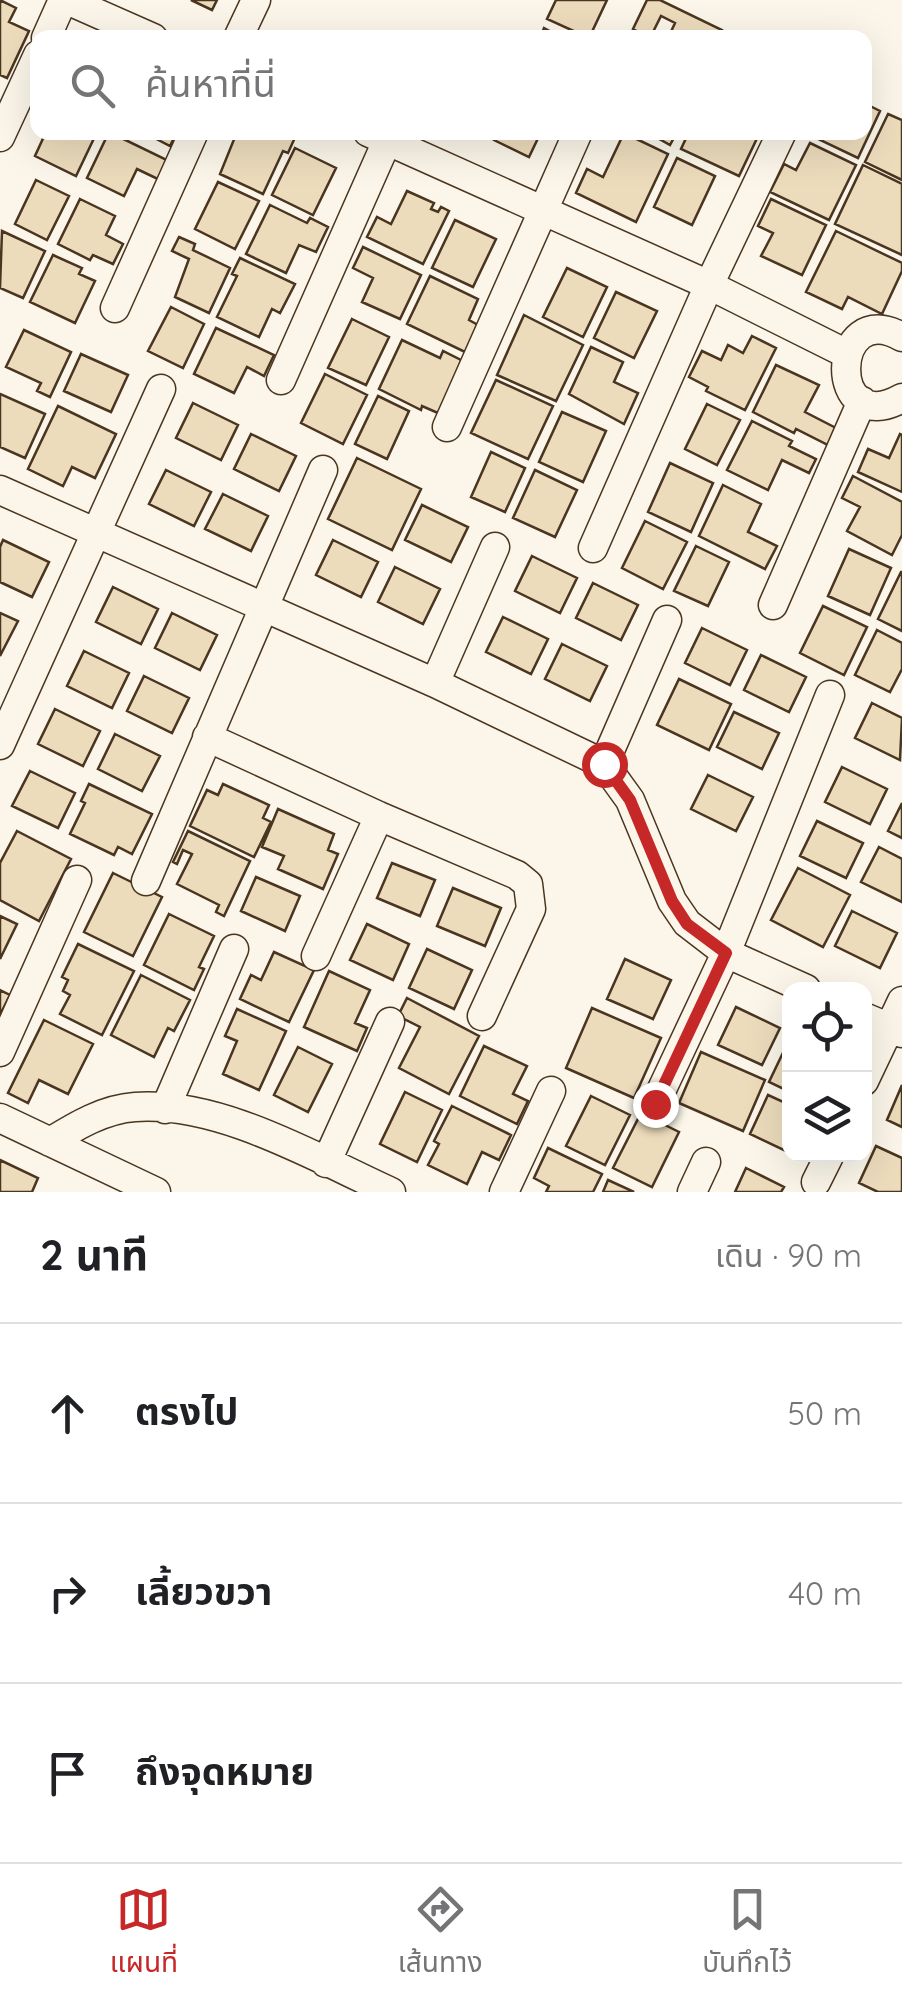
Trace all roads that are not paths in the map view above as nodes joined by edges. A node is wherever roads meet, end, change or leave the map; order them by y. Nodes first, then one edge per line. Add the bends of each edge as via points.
1 (65, 0) edge
2 (256, 0) edge
3 (50, 30) edge
4 (134, 30) edge
5 (242, 30) edge
6 (30, 72) edge
7 (0, 137) edge
8 (190, 140) edge
9 (377, 140) edge
10 (385, 140) edge
11 (574, 140) edge
12 (778, 140) edge
13 (543, 212) junction
14 (709, 285) junction
15 (115, 308) dead end
16 (900, 330) edge
17 (846, 354) junction
18 (281, 380) dead end
19 (162, 388) dead end
20 (902, 398) edge
21 (862, 401) junction
22 (447, 427) dead end
23 (322, 470) dead end
24 (0, 490) edge
25 (96, 534) junction
26 (495, 547) dead end
27 (593, 548) dead end
28 (772, 606) dead end
29 (261, 607) junction
30 (667, 620) dead end
31 (434, 682) junction
32 (830, 695) dead end
33 (206, 737) junction
34 (0, 744) edge
35 (604, 764) junction
36 (379, 816) junction
37 (77, 880) dead end
38 (146, 880) dead end
39 (234, 949) dead end
40 (726, 953) junction
41 (316, 956) dead end
42 (789, 982) edge
43 (902, 1001) edge
44 (482, 1016) dead end
45 (390, 1022) dead end
46 (885, 1026) edge
47 (0, 1052) edge
48 (867, 1072) edge
49 (552, 1092) dead end
50 (655, 1104) dead end
51 (165, 1108) junction
52 (0, 1118) edge
53 (50, 1142) junction
54 (706, 1162) dead end
55 (826, 1162) edge
56 (326, 1163) junction
57 (816, 1182) dead end
58 (127, 1186) edge
59 (156, 1192) edge
60 (392, 1192) edge
61 (504, 1192) edge
62 (692, 1192) edge

1 - 3 street
1 - 4 street
2 - 5 street
6 - 7 street
8 - 15 street
9 - 18 street
10 - 13 street
11 - 13 street
12 - 14 street
13 - 14 street
13 - 22 street
14 - 17 street
14 - 27 street
16 - 17 street via 872,332
17 - 21 street via 846,380
19 - 25 street
20 - 21 street via 880,406
21 - 28 street
23 - 29 street
24 - 25 street
25 - 29 street
25 - 34 street
26 - 31 street
29 - 31 street
29 - 33 street
30 - 35 street
31 - 35 street
32 - 40 street
33 - 36 street
33 - 38 street
35 - 40 street via 630,800 679,912
36 - 41 street
36 - 44 street via 528,884 531,910
37 - 47 street
39 - 51 street
40 - 42 street
40 - 50 street
43 - 46 street
45 - 56 street
46 - 48 street
49 - 61 street
51 - 53 street via 98,1116
51 - 56 street via 189,1109
52 - 53 street
53 - 58 street
54 - 62 street
55 - 57 street
56 - 60 street
58 - 59 street

